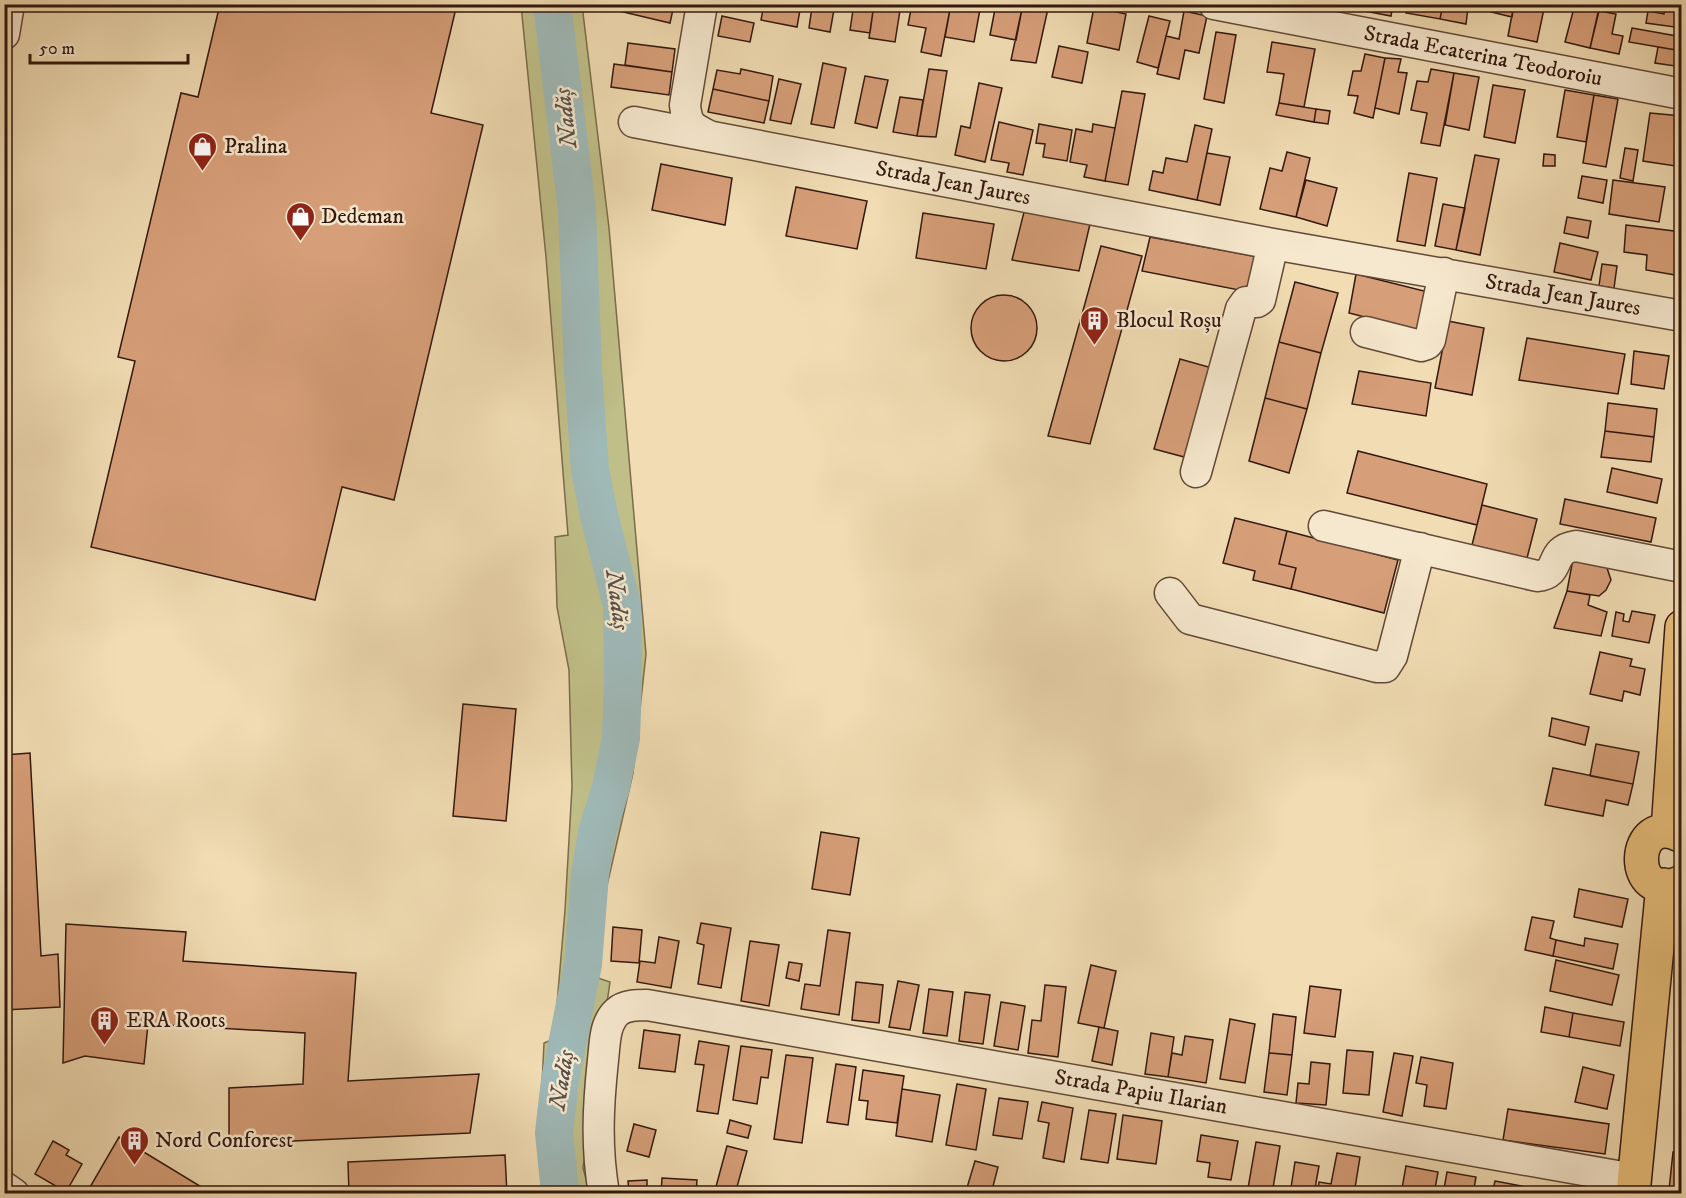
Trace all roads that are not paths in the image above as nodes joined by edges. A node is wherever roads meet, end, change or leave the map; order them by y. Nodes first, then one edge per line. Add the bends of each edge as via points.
1 (9, 4) edge
2 (702, 4) edge
3 (1214, 4) edge
4 (4, 34) edge
5 (1682, 94) edge
6 (634, 123) dead end
7 (709, 136) junction
8 (1273, 244) junction
9 (1444, 273) junction
10 (1682, 316) edge
11 (1366, 332) dead end
12 (1196, 472) dead end
13 (1324, 526) dead end
14 (1420, 548) junction
15 (1682, 567) edge
16 (1170, 593) dead end
17 (1682, 627) edge
18 (1681, 636) edge
19 (1675, 833) edge
20 (1672, 883) edge
21 (4, 1186) edge
22 (1634, 1186) edge
23 (14, 1194) edge
24 (604, 1194) edge

1 - 4 street
2 - 7 street via 685,105 687,120
3 - 5 street, Strada Ecaterina Teodoroiu
6 - 7 street, Strada Jean Jaures
7 - 8 street, Strada Jean Jaures
8 - 9 street, Strada Jean Jaures
8 - 12 street via 1260,300 1246,302 1241,309
9 - 10 street, Strada Jean Jaures
9 - 11 street via 1427,344 1421,346
13 - 14 street
14 - 15 street via 1537,576 1546,576 1560,552 1576,546
14 - 16 street via 1392,656 1385,667 1190,619
17 - 18 main road
18 - 19 main road
19 - 20 main road via 1650,837 1641,853 1647,877 1654,882
20 - 22 main road
21 - 23 street
22 - 24 street, Strada Papiu Ilarian via 631,1005 616,1012 606,1029 597,1113

